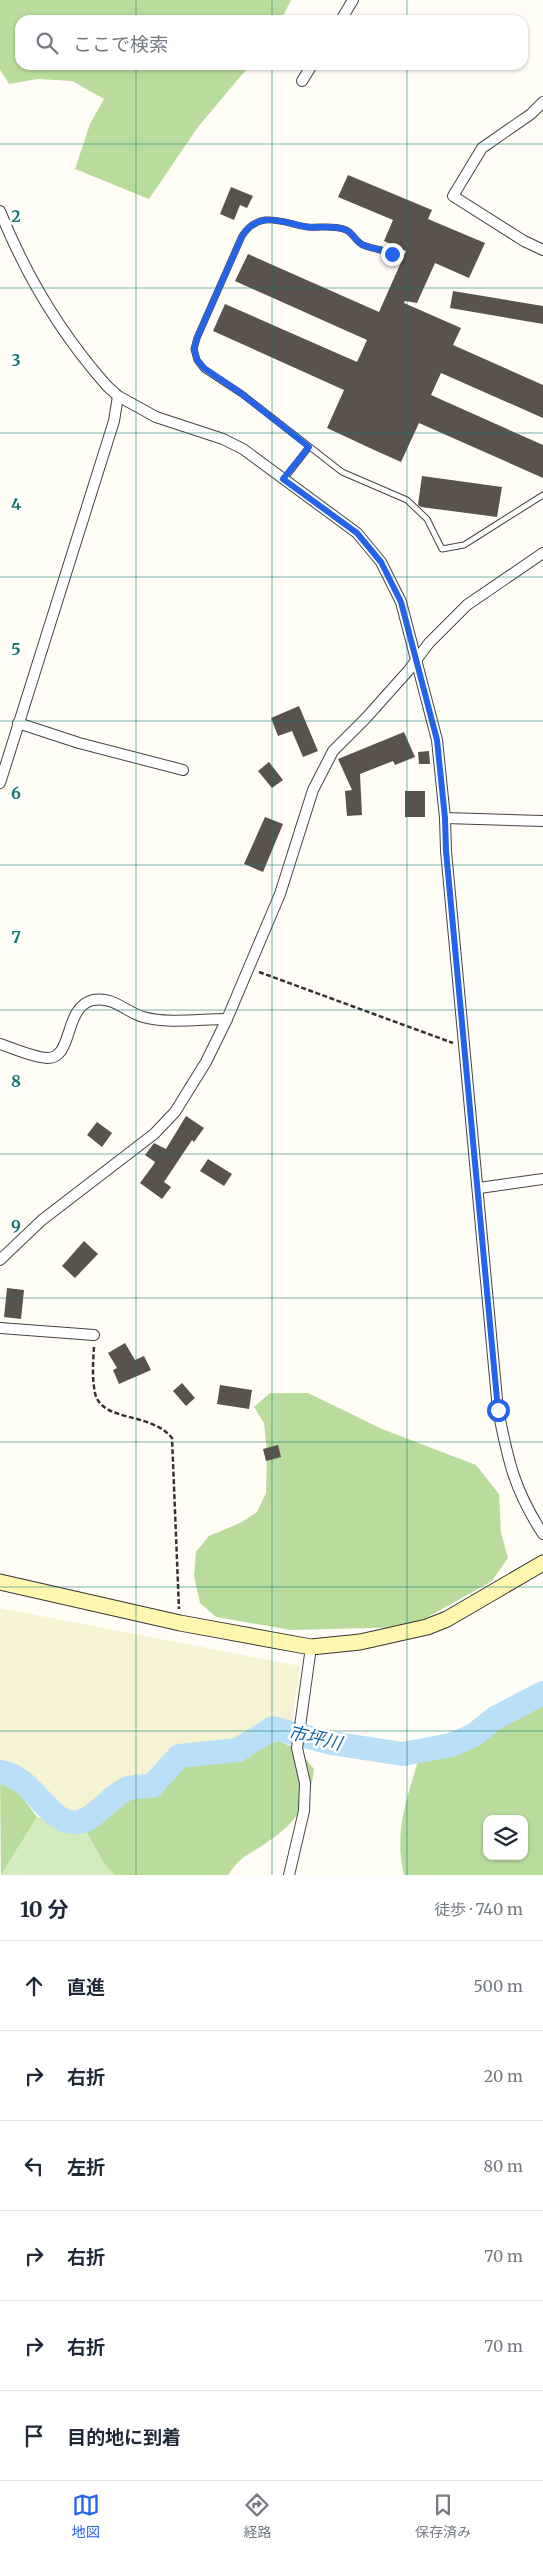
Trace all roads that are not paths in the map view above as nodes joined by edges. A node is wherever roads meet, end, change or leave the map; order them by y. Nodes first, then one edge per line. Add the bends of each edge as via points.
1 (354, 0) edge
2 (344, 15) edge
3 (309, 70) edge
4 (302, 81) dead end
5 (543, 102) edge
6 (0, 211) edge
7 (543, 250) edge
8 (392, 254) dead end
9 (118, 396) junction
10 (309, 447) junction
11 (283, 479) junction
12 (543, 495) edge
13 (543, 553) edge
14 (416, 659) junction
15 (18, 723) junction
16 (183, 770) dead end
17 (0, 782) edge
18 (445, 818) junction
19 (543, 821) edge
20 (227, 1019) junction
21 (0, 1044) edge
22 (543, 1179) edge
23 (479, 1188) junction
24 (0, 1260) edge
25 (0, 1328) edge
26 (94, 1335) road end
27 (543, 1534) edge
28 (543, 1563) edge
29 (0, 1582) edge
30 (312, 1647) junction
31 (289, 1875) edge

1 - 2 street
3 - 4 street
5 - 7 street via 482,148 453,196
6 - 9 street via 17,254 48,310 94,371
8 - 10 lane via 382,248 362,244 342,229 271,219 256,222 242,236 197,338 194,349 204,368
9 - 11 street via 156,417 243,449
9 - 15 street via 114,420
10 - 11 lane
10 - 12 lane via 360,482 407,500 427,519 442,549 464,544
11 - 14 street via 357,533 381,562 401,602
13 - 14 street via 467,605
14 - 18 street via 437,740
14 - 20 street via 384,699 333,751 313,790 287,876
15 - 16 street via 79,743
15 - 17 street
18 - 19 street
18 - 23 street
20 - 21 street via 143,1016 100,999 80,1007 64,1048 56,1056 47,1058
20 - 24 street via 188,1092 161,1128 66,1200
22 - 23 street
23 - 27 street via 498,1410 510,1470 527,1510
25 - 26 street
28 - 30 street via 447,1619 426,1627 360,1642
29 - 30 street via 180,1623
30 - 31 street via 297,1748 305,1783 304,1811

